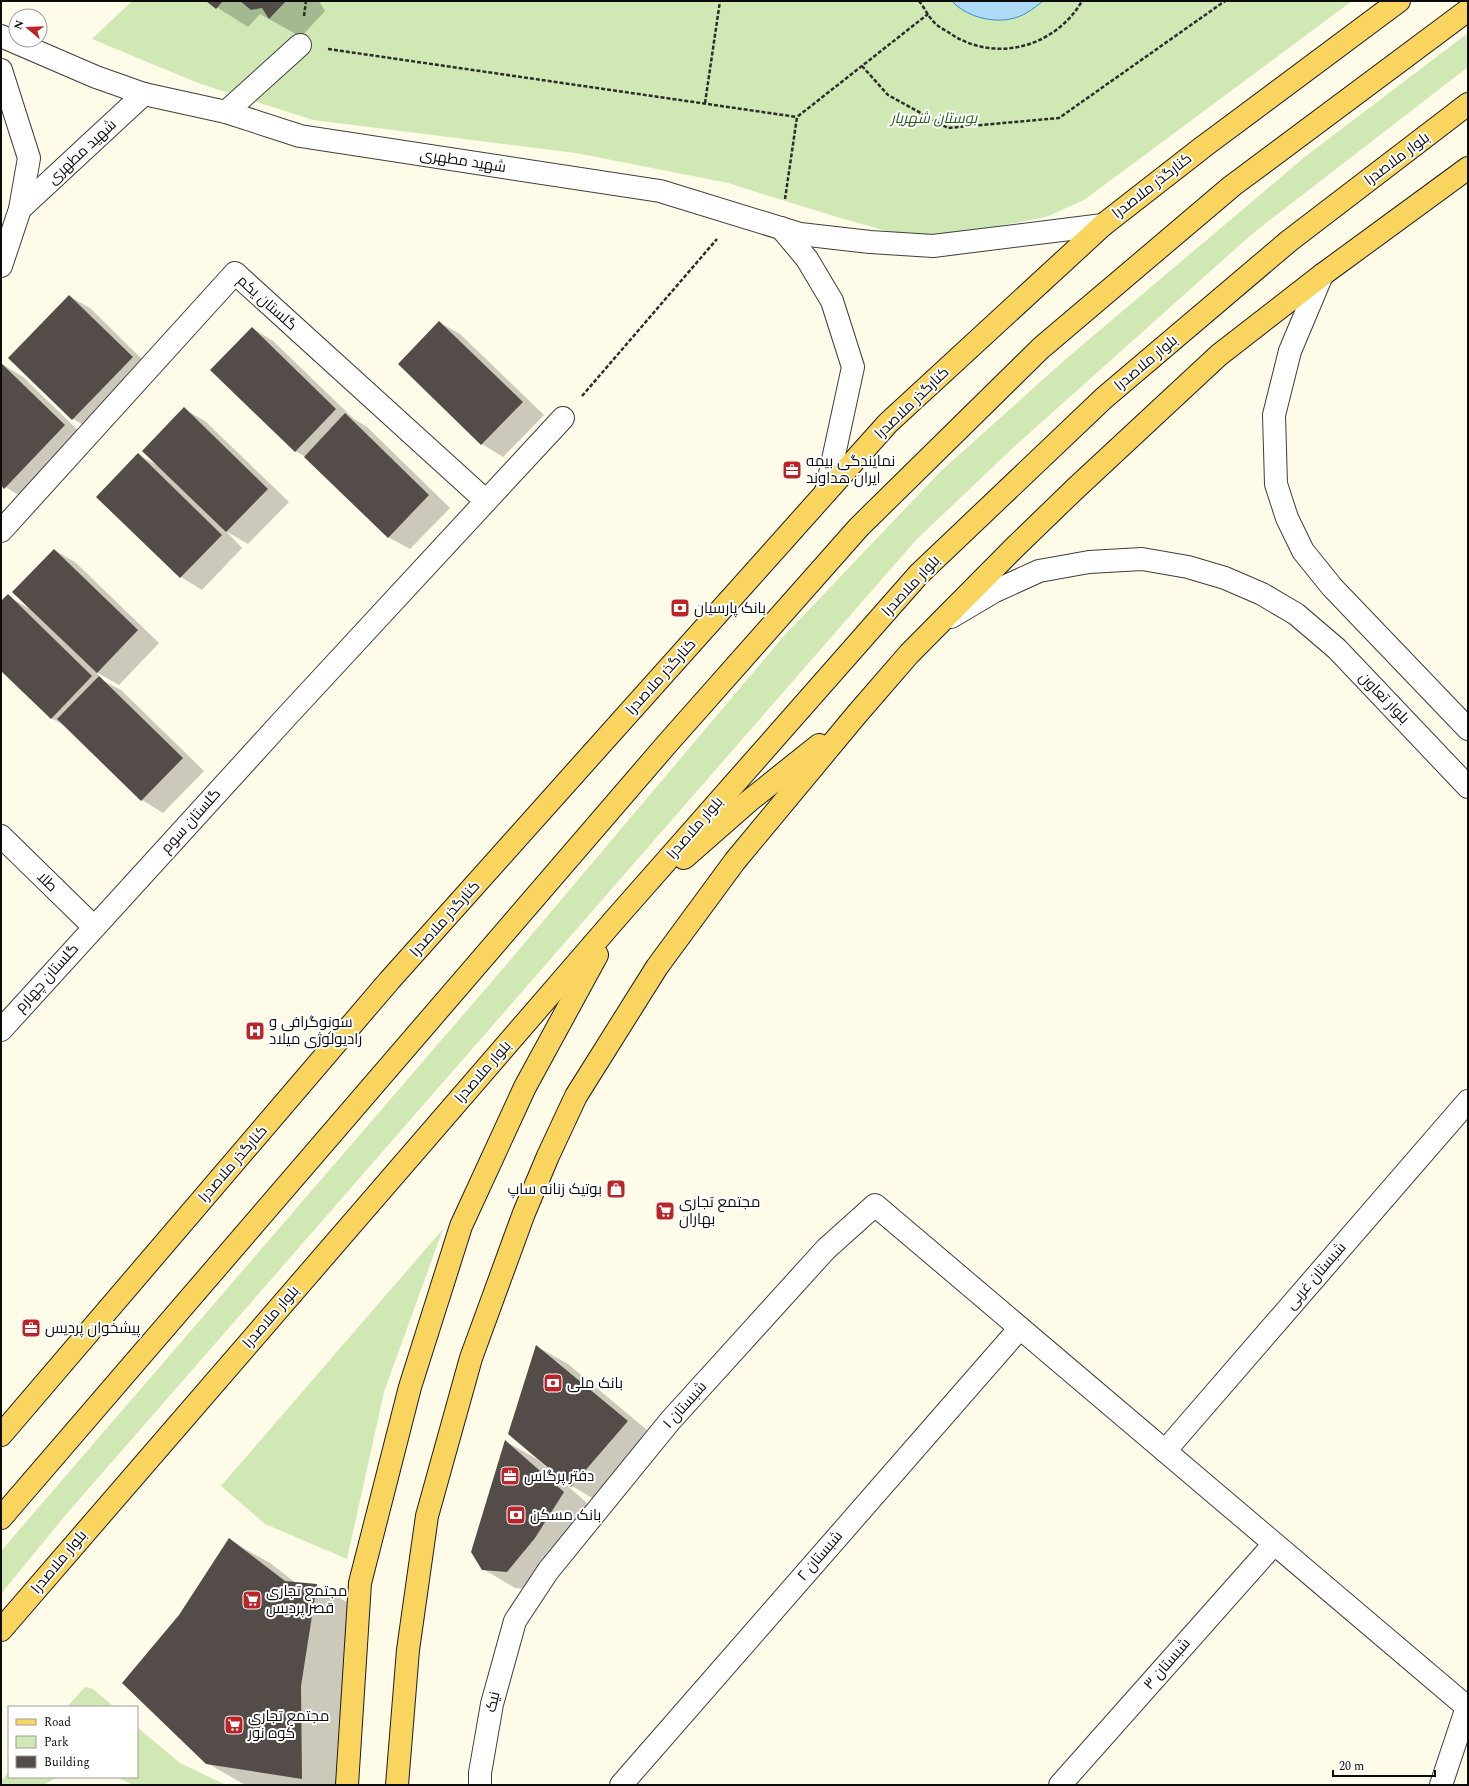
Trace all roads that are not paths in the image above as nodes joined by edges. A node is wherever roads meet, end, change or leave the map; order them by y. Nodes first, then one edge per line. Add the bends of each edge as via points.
1 (1399, 1) edge
2 (1468, 10) edge
3 (1, 36) edge
4 (300, 44) road end
5 (1, 70) edge
6 (144, 94) junction
7 (1468, 104) edge
8 (226, 112) junction
9 (1468, 168) edge
10 (20, 209) junction
11 (1103, 224) junction
12 (781, 228) junction
13 (1, 266) edge
14 (1322, 275) junction
15 (564, 418) road end
16 (826, 492) junction
17 (486, 501) junction
18 (1, 531) edge
19 (938, 625) junction
20 (857, 714) junction
21 (1468, 729) edge
22 (1443, 760) junction
23 (1468, 782) edge
24 (1468, 787) edge
25 (1, 836) edge
26 (617, 917) junction
27 (94, 927) junction
28 (1, 1030) edge
29 (1468, 1101) edge
30 (1020, 1328) junction
31 (1, 1435) edge
32 (1165, 1451) junction
33 (1, 1518) edge
34 (1274, 1544) junction
35 (515, 1622) joint
36 (1, 1630) edge
37 (1467, 1705) edge
38 (347, 1785) edge
39 (397, 1785) edge
40 (480, 1785) edge
41 (621, 1785) edge
42 (1060, 1785) edge
43 (1441, 1785) edge

1 - 11 main road, کنارگذر ملاصدرا
2 - 33 main road via 1232,186 1041,348 859,527 661,751
3 - 6 street, شهید مطهری via 96,77
4 - 8 street
5 - 10 street via 30,158
6 - 8 street, شهید مطهری
6 - 10 street, شهید مطهری
7 - 26 main road, بلوار ملاصدرا via 1289,242 1104,398 925,568
8 - 12 street, شهید مطهری via 300,136 660,191
9 - 14 main road
10 - 13 street
11 - 12 street, شهید مطهری via 933,246 800,234
11 - 16 main road, کنارگذر ملاصدرا via 888,423
12 - 16 street via 806,260 832,301 853,367
14 - 19 main road via 1219,355 1076,488
14 - 21 street via 1290,350 1274,415 1276,484 1287,518 1303,551 1332,587
15 - 17 street, گلستان سوم
16 - 31 main road, کنارگذر ملاصدرا via 389,981
17 - 18 street, گلستان یکم via 235,273
17 - 27 street, گلستان سوم
19 - 20 main road
19 - 22 street, بلوار تعاون via 995,591 1039,571 1089,562 1142,560 1188,567 1225,578 1262,594 1296,614 1337,649
20 - 26 main road via 749,801
20 - 39 main road via 735,861 657,967 576,1096 548,1156 497,1282 471,1358 427,1516 408,1650
22 - 23 street
22 - 24 street, بلوار تعاون
25 - 27 street, طلا
26 - 36 main road, بلوار ملاصدرا
26 - 38 main road via 525,1087 461,1226 410,1387 360,1583
27 - 28 street, گلستان چهارم
29 - 32 street, شبستان غربی
30 - 32 street
30 - 35 street, شبستان ۱ via 875,1205 826,1249 670,1420 548,1571
30 - 41 street, شبستان ۲
32 - 34 street
34 - 37 street
34 - 42 street, شبستان ۳
35 - 40 street, نیک via 492,1704
37 - 43 street

